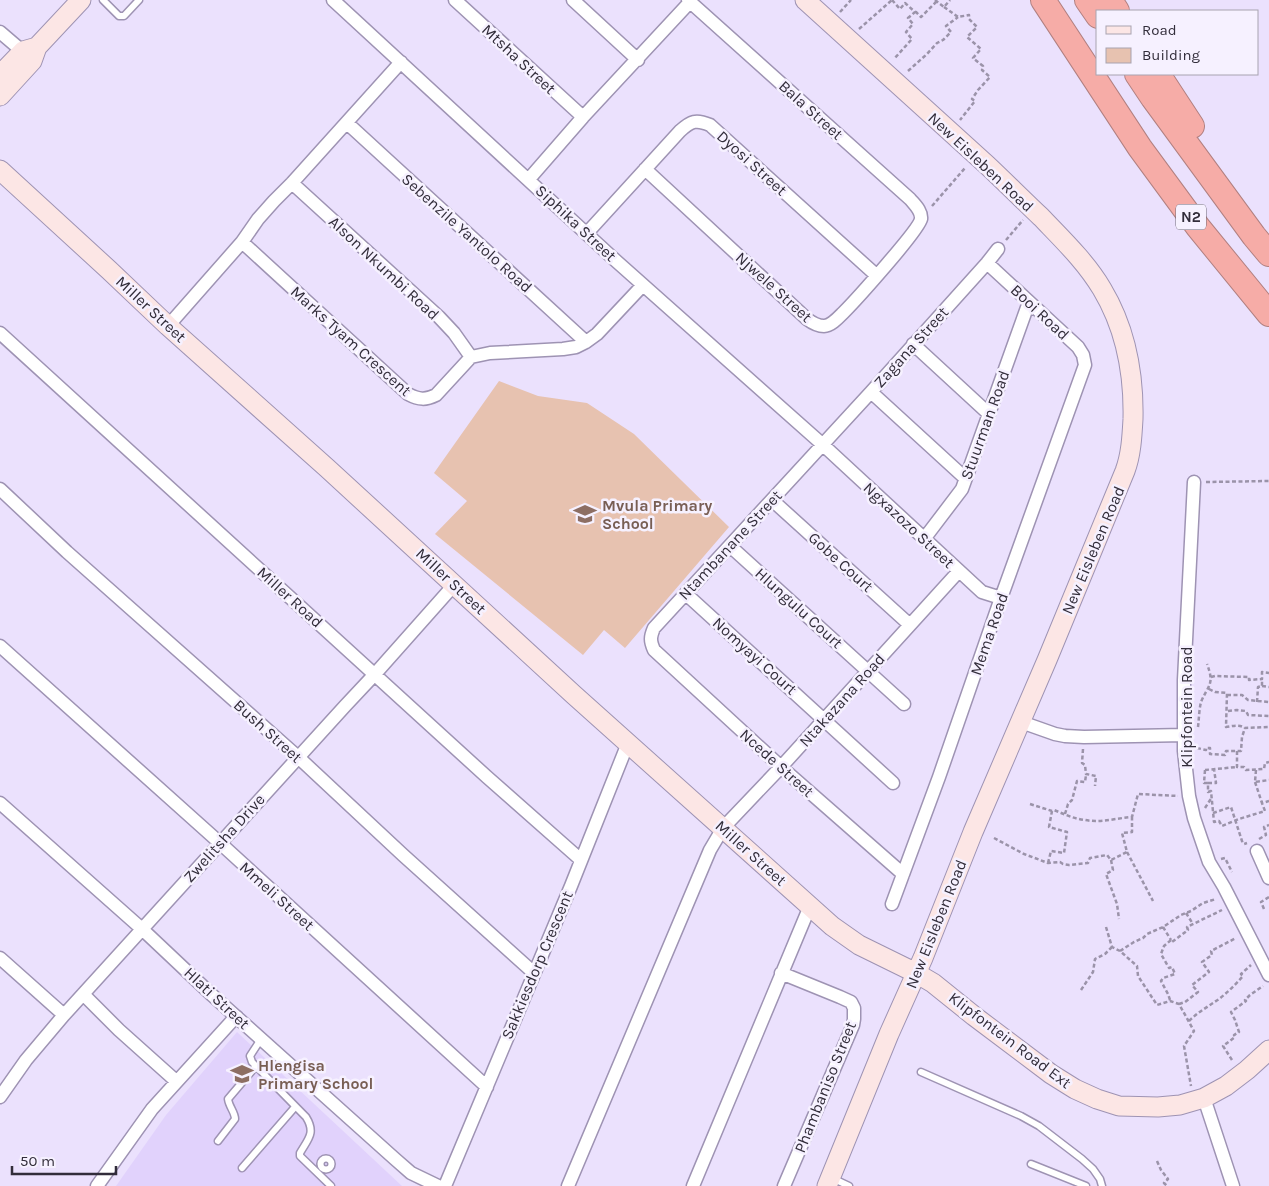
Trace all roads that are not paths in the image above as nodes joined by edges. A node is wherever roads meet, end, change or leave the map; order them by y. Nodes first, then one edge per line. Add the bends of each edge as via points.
1 (81, 0) edge
2 (103, 0) edge
3 (139, 0) edge
4 (333, 0) edge
5 (455, 0) edge
6 (573, 0) edge
7 (805, 0) edge
8 (1025, 0) edge
9 (1044, 0) edge
10 (1087, 0) edge
11 (689, 1) edge
12 (1096, 13) edge
13 (0, 32) edge
14 (31, 53) junction
15 (638, 60) junction
16 (401, 62) junction
17 (0, 75) edge
18 (1138, 75) edge
19 (1159, 75) edge
20 (0, 96) edge
21 (1118, 115) junction
22 (583, 117) junction
23 (347, 123) junction
24 (645, 169) junction
25 (0, 170) edge
26 (529, 180) junction
27 (292, 183) junction
28 (920, 219) joint
29 (587, 233) junction
30 (1254, 236) junction
31 (242, 242) junction
32 (998, 249) road end
33 (1269, 254) edge
34 (987, 263) junction
35 (876, 276) junction
36 (643, 285) junction
37 (1029, 302) junction
38 (1269, 314) edge
39 (168, 326) junction
40 (0, 333) edge
41 (586, 342) junction
42 (913, 344) junction
43 (471, 357) junction
44 (1085, 365) joint
45 (871, 392) junction
46 (989, 414) junction
47 (822, 444) junction
48 (965, 478) junction
49 (1194, 482) road end
50 (0, 490) edge
51 (772, 500) junction
52 (924, 540) junction
53 (730, 546) junction
54 (958, 571) junction
55 (454, 585) junction
56 (686, 594) junction
57 (1002, 598) junction
58 (910, 625) junction
59 (0, 646) edge
60 (654, 650) joint
61 (868, 671) junction
62 (375, 674) junction
63 (904, 704) dead end
64 (824, 719) junction
65 (1021, 722) junction
66 (1184, 739) junction
67 (628, 743) junction
68 (298, 757) junction
69 (781, 767) junction
70 (893, 783) dead end
71 (0, 803) edge
72 (722, 828) junction
73 (220, 844) junction
74 (1255, 846) road end
75 (581, 860) junction
76 (903, 874) junction
77 (1269, 878) edge
78 (892, 904) dead end
79 (810, 906) junction
80 (142, 929) junction
81 (0, 958) edge
82 (534, 973) junction
83 (781, 973) junction
84 (916, 973) junction
85 (1269, 975) edge
86 (83, 994) junction
87 (64, 1015) junction
88 (237, 1017) junction
89 (261, 1039) junction
90 (1269, 1050) edge
91 (256, 1066) junction
92 (921, 1072) dead end
93 (176, 1081) junction
94 (487, 1087) junction
95 (0, 1097) edge
96 (1200, 1099) junction
97 (296, 1107) junction
98 (218, 1141) dead end
99 (332, 1158) dead end
100 (1032, 1164) dead end
101 (242, 1168) dead end
102 (320, 1170) junction
103 (829, 1182) edge
104 (97, 1186) edge
105 (331, 1186) edge
106 (438, 1186) edge
107 (444, 1186) edge
108 (568, 1186) edge
109 (693, 1186) edge
110 (784, 1186) edge
111 (849, 1186) edge
112 (1086, 1186) edge
113 (1102, 1186) edge
114 (1233, 1186) edge

1 - 14 street
2 - 3 lane via 119,16 124,16
4 - 16 street, Siphika Street
5 - 22 street, Mtsha Street
6 - 15 street
7 - 65 street, New Eisleben Road via 1065,241 1102,290 1123,335 1133,389 1128,464
8 - 21 highway
9 - 21 highway, N2
10 - 12 highway
11 - 15 street, Bala Street
11 - 28 street, Bala Street via 910,199
13 - 14 street
14 - 17 street
14 - 20 street
15 - 22 street, Bala Street
16 - 23 street
16 - 26 street, Siphika Street
18 - 30 highway, N2
19 - 30 highway via 1245,200 1252,217
21 - 38 highway, N2 via 1198,227
22 - 26 street, Bala Street
23 - 27 street
23 - 41 street, Sebenzile Yantolo Road
24 - 29 street, Dyosi Street
24 - 35 street, Dyosi Street via 685,126 696,121 710,125
24 - 35 street, Njwele Street via 815,324 825,326 831,323
25 - 39 street, Miller Street
26 - 29 street, Siphika Street
27 - 31 street
27 - 43 street, Alson Nkumbi Road via 438,317
28 - 35 street, Njwele Street
29 - 36 street, Siphika Street
30 - 33 highway, N2
31 - 39 street
31 - 43 street, Marks Tyam Crescent via 417,399 431,398
32 - 34 street, Zagana Street
34 - 37 street, Booi Road
34 - 42 street, Zagana Street
36 - 41 street
36 - 47 street, Siphika Street
37 - 44 street, Booi Road via 1078,347
37 - 46 street, Stuurman Road
39 - 55 street, Miller Street
40 - 62 street, Miller Road
41 - 43 street via 563,349
42 - 45 street, Zagana Street
42 - 46 street
44 - 57 street, Mema Road
45 - 47 street, Zagana Street
45 - 48 street
46 - 48 street, Stuurman Road
47 - 51 street, Ntambanane Street
47 - 52 street, Ngxazozo Street
48 - 52 street, Stuurman Road via 962,489
49 - 66 street, Klipfontein Road
50 - 68 street, Bush Street
51 - 53 street, Ntambanane Street
51 - 58 street, Gobe Court
52 - 54 street, Ngxazozo Street
53 - 56 street, Ntambanane Street
53 - 61 street, Hlungulu Court
54 - 57 street, Ngxazozo Street via 982,592
54 - 58 street, Ntakazana Road
55 - 62 street, Zwelitsha Drive
55 - 67 street, Miller Street
56 - 60 street, Ntambanane Street via 654,628 650,642
56 - 64 street, Nomyayi Court
57 - 76 street, Mema Road
58 - 61 street, Ntakazana Road
59 - 73 street, Mmeli Street
60 - 69 street, Ncede Street
61 - 63 street, Hlungulu Court
61 - 64 street, Ntakazana Road
62 - 68 street, Zwelitsha Drive
62 - 75 street, Miller Road
64 - 69 street, Ntakazana Road
64 - 70 street, Nomyayi Court
65 - 66 street via 1055,734 1084,738
65 - 84 street, New Eisleben Road
66 - 85 street, Klipfontein Road via 1189,796 1209,862 1226,902
67 - 72 street, Miller Street
67 - 75 street, Sakkiesdorp Crescent
68 - 73 street, Zwelitsha Drive
68 - 82 street, Bush Street
69 - 72 street, Ntakazana Road
69 - 76 street, Ncede Street
71 - 80 street, Hlati Street
72 - 79 street, Miller Street
72 - 108 street
73 - 80 street, Zwelitsha Drive
73 - 94 street, Mmeli Street
74 - 77 street
75 - 82 street, Sakkiesdorp Crescent
76 - 78 street, Mema Road
79 - 83 street
79 - 84 street, Miller Street via 852,941
80 - 86 street, Zwelitsha Drive
80 - 88 street, Hlati Street
81 - 87 street
82 - 94 street, Sakkiesdorp Crescent
83 - 109 street
83 - 110 street, Phambaniso Street via 851,1002 854,1008 852,1025
84 - 96 street, Klipfontein Road Ext via 1051,1074 1097,1099 1119,1106 1137,1107 1173,1105
84 - 103 street, New Eisleben Road
86 - 87 street, Zwelitsha Drive
86 - 93 street
87 - 95 street, Zwelitsha Drive
88 - 89 street, Hlati Street
88 - 93 street
89 - 91 lane via 250,1056
89 - 106 street, Hlati Street via 395,1159 411,1172
90 - 96 street, Klipfontein Road Ext via 1226,1086
91 - 97 lane
91 - 98 lane via 228,1099 235,1119
92 - 113 lane via 1038,1126 1093,1169
93 - 104 street
94 - 107 street, Sakkiesdorp Crescent
96 - 114 street
97 - 101 lane
97 - 102 lane via 306,1117 311,1130 300,1156
99 - 102 lane via 322,1159
100 - 112 lane
102 - 105 lane
103 - 111 lane

